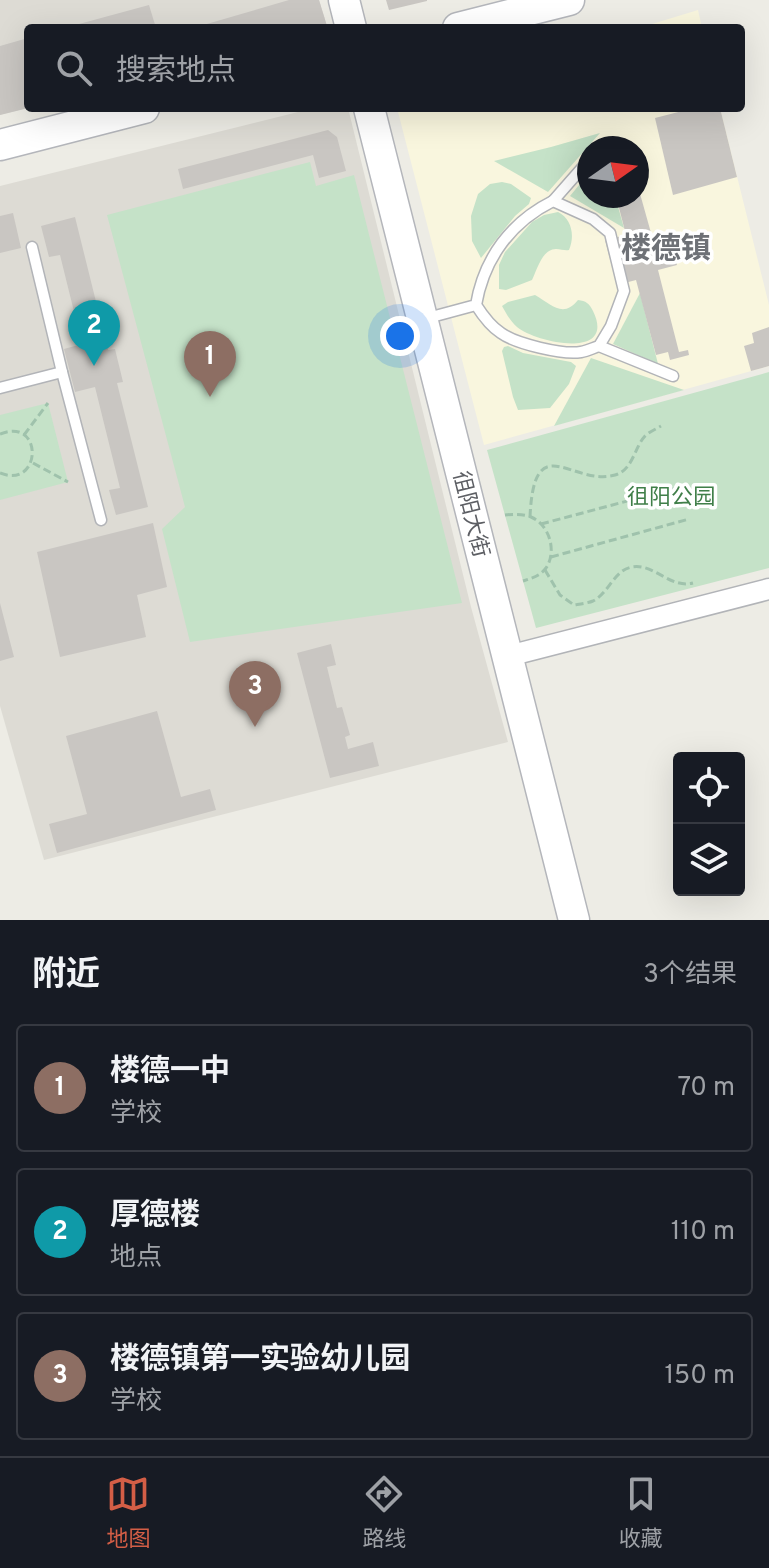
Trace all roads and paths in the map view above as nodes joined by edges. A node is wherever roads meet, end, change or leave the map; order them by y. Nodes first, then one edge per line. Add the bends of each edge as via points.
1 (344, 0) edge
2 (569, 0) edge
3 (350, 24) edge
4 (474, 24) edge
5 (128, 112) edge
6 (370, 112) edge
7 (0, 145) edge
8 (577, 174) edge
9 (553, 201) junction
10 (32, 247) dead end
11 (476, 305) junction
12 (422, 319) junction
13 (599, 346) junction
14 (62, 372) junction
15 (673, 376) dead end
16 (0, 388) edge
17 (48, 403) dead end
18 (661, 426) dead end
19 (0, 434) edge
20 (24, 435) junction
21 (32, 462) junction
22 (0, 473) edge
23 (68, 482) dead end
24 (680, 487) dead end
25 (505, 515) dead end
26 (530, 517) junction
27 (689, 519) dead end
28 (101, 520) dead end
29 (541, 524) junction
30 (551, 557) junction
31 (545, 570) junction
32 (523, 581) dead end
33 (693, 583) dead end
34 (769, 589) edge
35 (508, 656) junction
36 (574, 920) edge

1 - 3 street
2 - 4 street
5 - 7 street
6 - 12 street, 徂阳大街
8 - 9 lane
9 - 11 lane via 512,231 490,260
9 - 13 lane via 610,233 624,291
10 - 14 lane
11 - 12 lane
11 - 13 lane via 485,320 522,343 579,353
12 - 35 street, 徂阳大街
13 - 15 lane
14 - 16 lane
14 - 28 lane
17 - 20 path
18 - 26 path via 644,437 617,475 544,468 533,488
19 - 20 path via 11,430
20 - 21 path via 32,447
21 - 22 path via 21,473
21 - 23 path
24 - 29 path
25 - 26 path
26 - 29 path
27 - 30 path
29 - 30 path
30 - 31 path
31 - 32 path
31 - 33 path via 560,595 574,605 593,601 621,571 634,566 685,585
34 - 35 street
35 - 36 street, 徂阳大街

